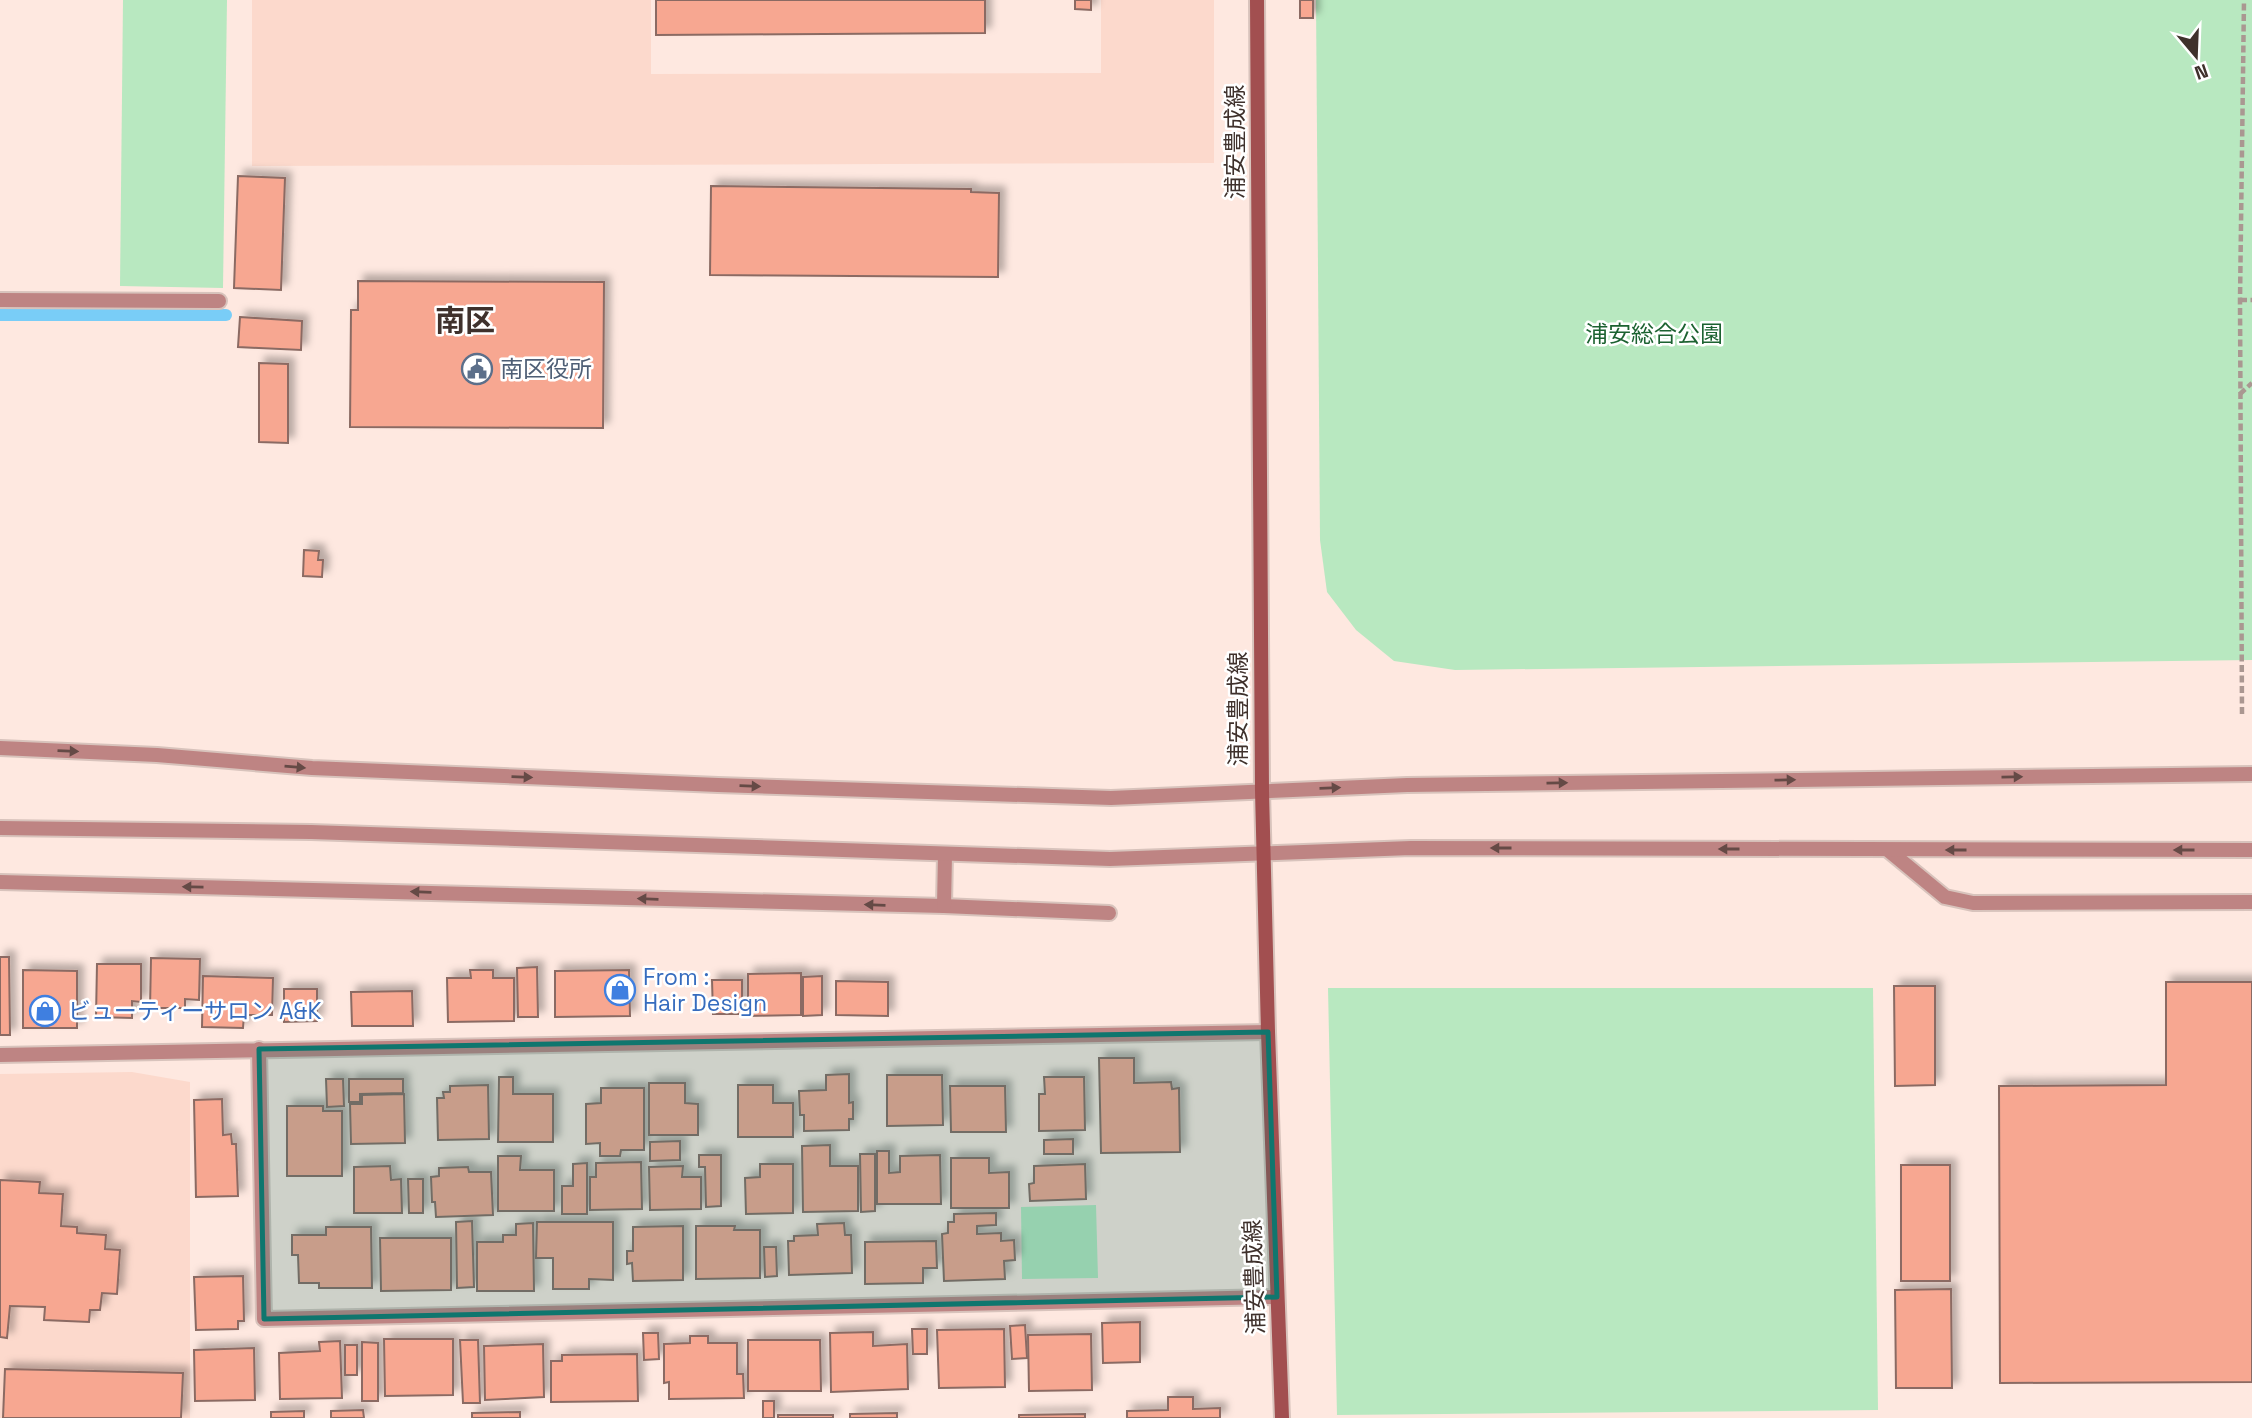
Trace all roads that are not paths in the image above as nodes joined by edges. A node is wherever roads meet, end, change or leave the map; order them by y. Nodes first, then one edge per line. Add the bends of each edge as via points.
1 (1257, 0) edge
2 (0, 300) edge
3 (219, 301) dead end
4 (0, 748) edge
5 (2252, 774) edge
6 (1262, 791) junction
7 (0, 828) edge
8 (1888, 850) junction
9 (2252, 850) edge
10 (945, 854) junction
11 (1264, 854) junction
12 (0, 882) edge
13 (2252, 902) edge
14 (944, 906) junction
15 (1109, 913) dead end
16 (1268, 1032) junction
17 (259, 1049) junction
18 (0, 1055) edge
19 (1277, 1297) junction
20 (1282, 1418) edge

1 - 6 main road, 浦安豊成線
2 - 3 street
4 -> 6 street via 312,768 731,786 1111,798
6 -> 5 street via 1407,785
6 - 11 main road, 浦安豊成線
7 - 10 street via 311,832
9 -> 8 street
8 -> 11 street via 1411,848
8 - 13 street via 1945,897 1973,903
10 - 11 street via 1110,859
10 - 14 street
11 - 16 main road, 浦安豊成線
14 -> 12 street
14 - 15 street
16 - 17 street
16 - 19 main road, 浦安豊成線
17 - 18 street
17 - 19 street via 264,1318
19 - 20 main road, 浦安豊成線

